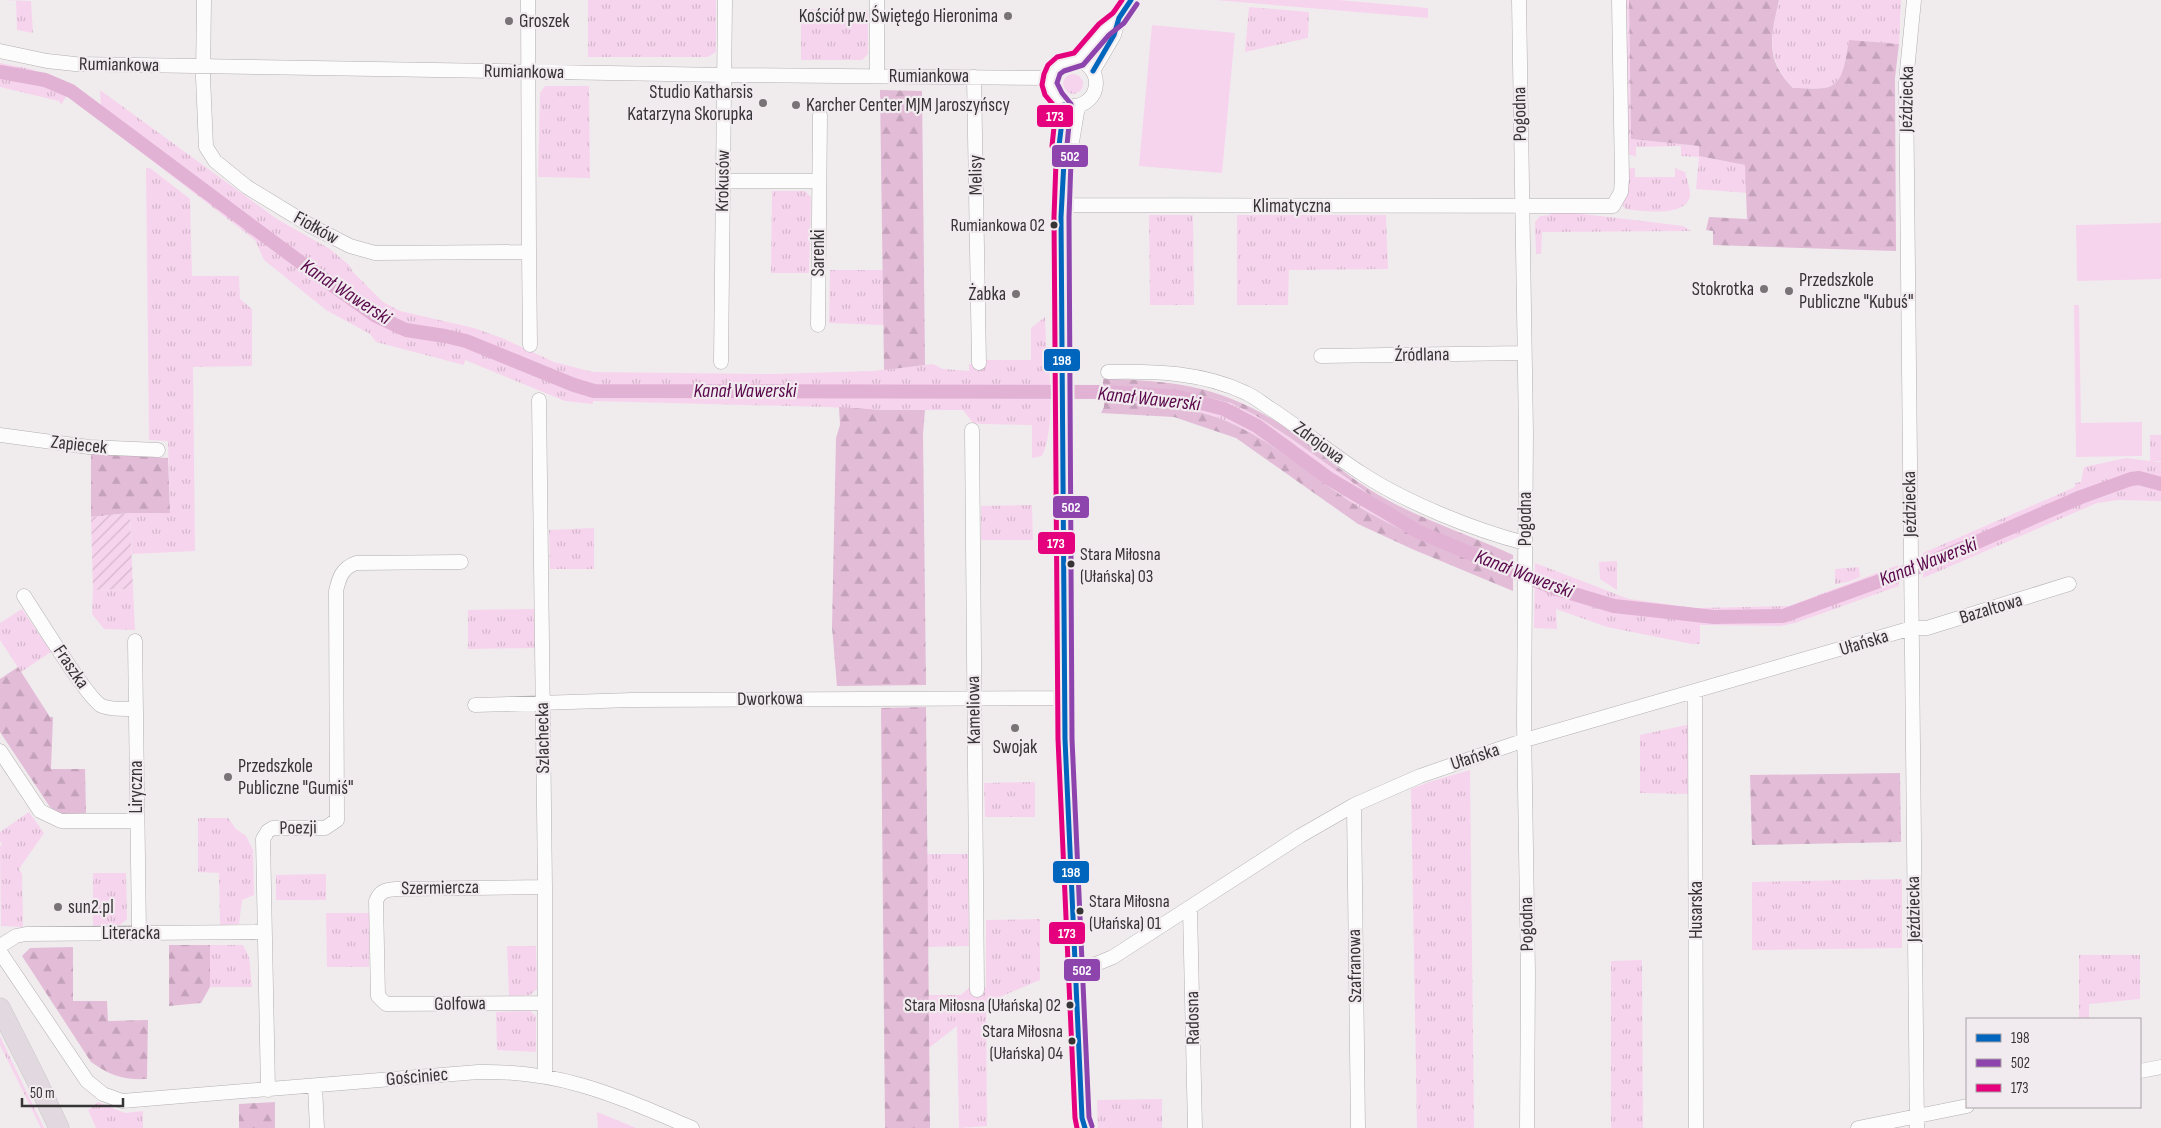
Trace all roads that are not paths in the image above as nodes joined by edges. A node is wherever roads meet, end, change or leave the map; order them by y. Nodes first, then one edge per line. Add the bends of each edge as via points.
1 (204, 0) edge
2 (528, 0) edge
3 (725, 0) edge
4 (877, 0) edge
5 (1131, 0) edge
6 (1519, 0) edge
7 (1619, 0) edge
8 (1914, 0) edge
9 (1119, 18) junction
10 (0, 51) edge
11 (1078, 60) junction
12 (203, 67) junction
13 (1093, 71) junction
14 (528, 72) junction
15 (724, 75) junction
16 (877, 76) junction
17 (974, 77) junction
18 (1050, 78) junction
19 (1064, 105) junction
20 (1078, 106) junction
21 (820, 115) dead end
22 (1064, 161) junction
23 (723, 181) junction
24 (819, 181) junction
25 (1061, 205) junction
26 (1522, 205) junction
27 (529, 252) junction
28 (818, 325) dead end
29 (530, 345) dead end
30 (1523, 354) junction
31 (1321, 356) dead end
32 (721, 362) dead end
33 (979, 363) dead end
34 (1108, 372) dead end
35 (539, 400) dead end
36 (972, 430) dead end
37 (0, 435) edge
38 (158, 450) dead end
39 (1525, 543) junction
40 (461, 562) dead end
41 (2069, 584) dead end
42 (24, 596) dead end
43 (1912, 628) junction
44 (136, 641) dead end
45 (1695, 691) junction
46 (974, 698) junction
47 (1064, 698) junction
48 (542, 702) junction
49 (475, 704) dead end
50 (136, 709) junction
51 (1525, 740) junction
52 (0, 751) edge
53 (1354, 805) junction
54 (136, 821) junction
55 (545, 887) junction
56 (1190, 909) junction
57 (265, 932) junction
58 (139, 933) junction
59 (0, 946) edge
60 (0, 952) edge
61 (1075, 967) junction
62 (977, 990) dead end
63 (378, 996) joint
64 (545, 1003) junction
65 (0, 1008) edge
66 (2161, 1067) edge
67 (2141, 1071) edge
68 (544, 1076) junction
69 (315, 1086) junction
70 (268, 1090) junction
71 (1966, 1106) edge
72 (1917, 1122) edge
73 (1082, 1125) edge
74 (59, 1128) edge
75 (317, 1128) edge
76 (692, 1128) edge
77 (1194, 1128) edge
78 (1358, 1128) edge
79 (1526, 1128) edge
80 (1696, 1128) edge
81 (1858, 1128) edge

1 - 12 street, Fiołków
2 - 14 street
3 - 15 street, Krokusów
4 - 16 street
5 - 9 street
6 - 26 street, Pogodna
7 - 26 street, Klimatyczna via 1622,179 1618,200 1613,206
8 - 43 street, Jeździecka via 1906,81
9 - 11 street via 1104,29
9 - 13 street via 1114,35
10 - 12 street, Rumiankowa via 75,64
11 - 13 street
11 - 18 street via 1058,66
12 - 14 street, Rumiankowa
12 - 27 street, Fiołków via 206,146 215,161 247,187 310,226 350,246 375,253
13 - 20 street via 1096,78 1094,93 1085,104
14 - 15 street, Rumiankowa
14 - 27 street
15 - 16 street, Rumiankowa
15 - 23 street, Krokusów
16 - 17 street, Rumiankowa
17 - 18 street, Rumiankowa
17 - 33 street, Melisy
18 - 19 street via 1052,94
19 - 20 street
19 - 22 street via 1059,146
20 - 22 street via 1072,148
21 - 24 street, Sarenki
22 - 25 street
23 - 24 street
23 - 32 street, Krokusów
24 - 28 street, Sarenki
25 - 26 street, Klimatyczna
25 - 47 street
26 - 30 street, Pogodna
27 - 29 street
30 - 31 street, Źródlana
30 - 39 street, Pogodna
34 - 39 street, Zdrojowa via 1152,371 1196,376 1246,393 1362,474 1420,505
35 - 48 street, Szlachecka
36 - 46 street, Kameliowa
37 - 38 street, Zapiecek via 89,447
39 - 51 street, Pogodna
40 - 57 street, Poezji via 356,563 341,574 336,591 338,817 326,828 272,828 265,834
41 - 43 street, Bazaltowa via 1928,628
42 - 50 street, Fraszka via 100,706
43 - 45 street, Ułańska
43 - 72 street, Jeździecka
44 - 50 street, Liryczna
45 - 51 street, Ułańska
45 - 80 street, Husarska
46 - 47 street, Dworkowa
46 - 48 street, Dworkowa
46 - 62 street, Kameliowa
47 - 61 street
48 - 49 street, Dworkowa
48 - 55 street, Szlachecka
50 - 54 street, Liryczna
51 - 53 street, Ułańska via 1428,773
51 - 79 street, Pogodna
52 - 54 street via 40,811 61,820
53 - 56 street, Ułańska via 1256,864
53 - 78 street, Szafranowa
54 - 58 street, Liryczna
55 - 63 street, Szermiercza via 384,890 376,901
55 - 64 street, Szlachecka
56 - 61 street, Ułańska via 1113,957
56 - 77 street, Radosna
57 - 58 street, Literacka
57 - 70 street, Poezji
58 - 59 street, Literacka via 26,934
60 - 70 street, Gościniec via 96,1090 112,1098 133,1101
61 - 73 street
63 - 64 street, Golfowa via 386,1004 393,1005
64 - 68 street, Szlachecka
65 - 74 highway
66 - 67 street
68 - 69 street, Gościniec via 478,1072
68 - 76 street, Gościniec via 594,1088
69 - 70 street, Gościniec
69 - 75 street
71 - 72 street
72 - 81 street

